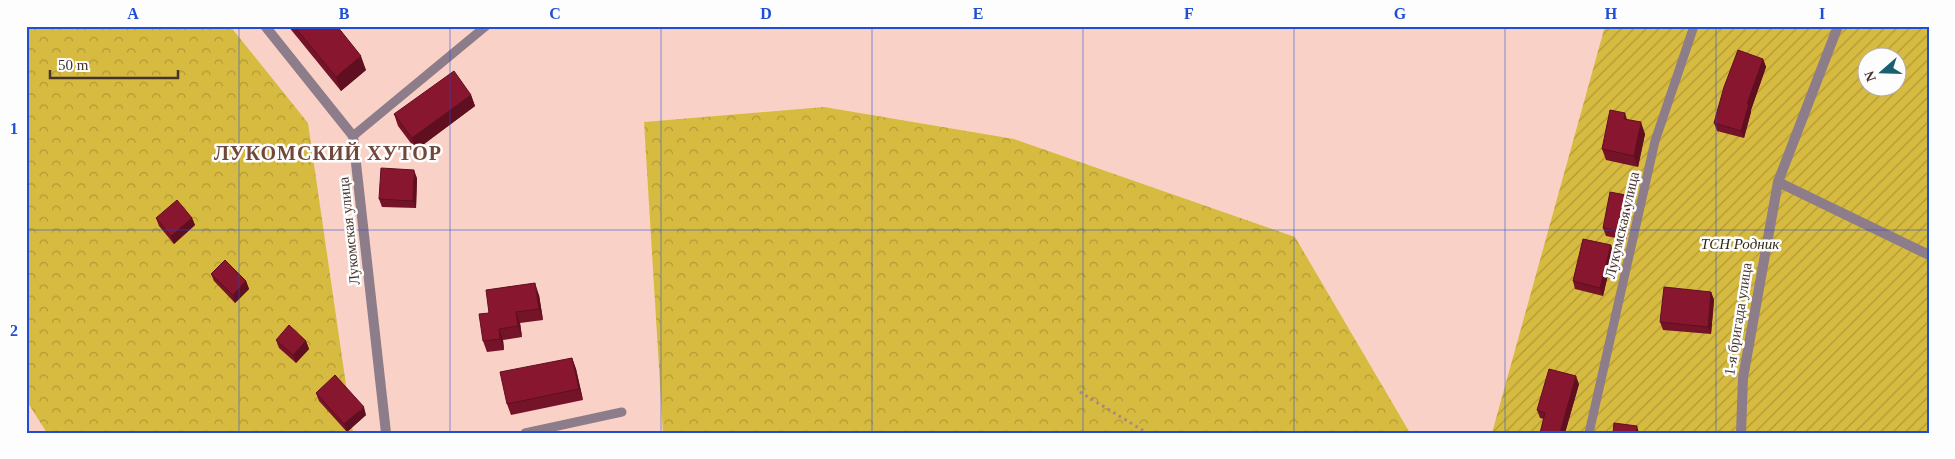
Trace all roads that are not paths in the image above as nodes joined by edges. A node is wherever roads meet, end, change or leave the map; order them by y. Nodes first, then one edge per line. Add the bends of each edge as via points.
1 (265, 26) edge
2 (486, 26) edge
3 (1694, 26) edge
4 (1838, 26) edge
5 (353, 136) junction
6 (1778, 182) junction
7 (1929, 254) edge
8 (622, 412) dead end
9 (386, 433) edge
10 (525, 433) edge
11 (1589, 433) edge
12 (1741, 433) edge

1 - 5 street
2 - 5 lane
3 - 11 lane, Лукумская улица via 1655,141
4 - 6 street, 1-я бригада улица
5 - 9 street, Лукомская улица
6 - 7 street
6 - 12 street, 1-я бригада улица via 1743,378
8 - 10 lane

